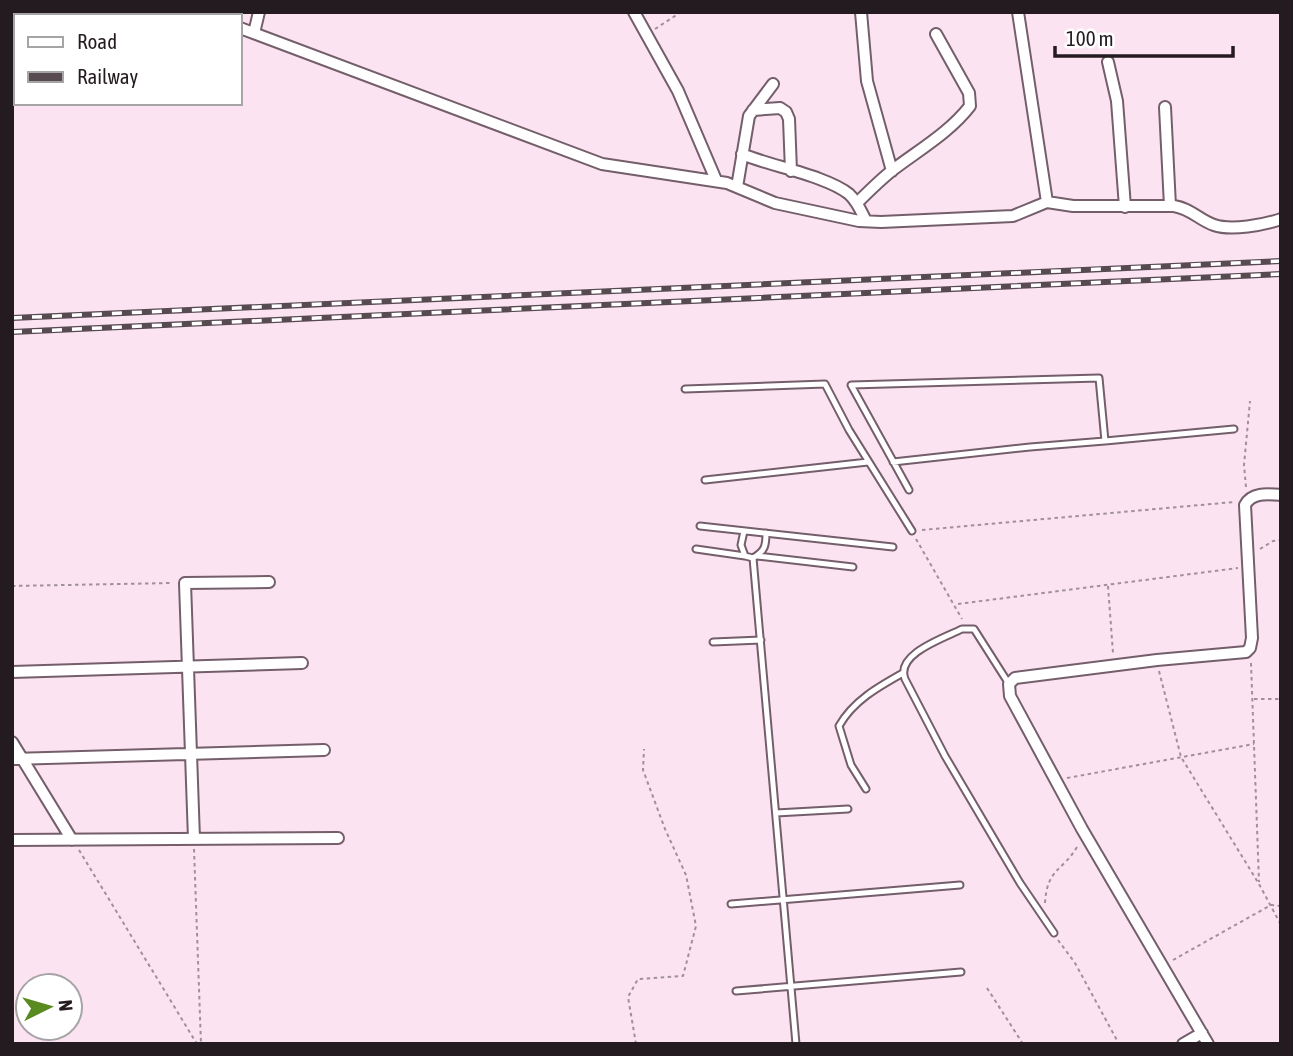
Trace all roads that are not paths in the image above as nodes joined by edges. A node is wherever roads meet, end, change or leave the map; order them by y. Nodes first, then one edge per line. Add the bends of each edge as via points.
1 (259, 12) edge
2 (634, 12) edge
3 (861, 12) edge
4 (1018, 12) edge
5 (242, 30) edge
6 (254, 33) junction
7 (936, 34) dead end
8 (1108, 62) dead end
9 (773, 84) dead end
10 (1165, 107) dead end
11 (752, 110) junction
12 (742, 154) junction
13 (791, 171) junction
14 (892, 171) junction
15 (716, 180) junction
16 (737, 187) junction
17 (857, 202) junction
18 (1047, 202) junction
19 (1170, 206) junction
20 (1125, 207) junction
21 (1281, 219) edge
22 (866, 221) junction
23 (685, 389) dead end
24 (1234, 429) dead end
25 (1105, 442) junction
26 (868, 462) junction
27 (893, 462) junction
28 (705, 480) dead end
29 (909, 490) dead end
30 (1281, 495) edge
31 (700, 526) dead end
32 (744, 531) junction
33 (912, 531) road end
34 (765, 533) junction
35 (893, 547) dead end
36 (696, 550) dead end
37 (745, 556) junction
38 (755, 557) junction
39 (853, 567) dead end
40 (269, 582) dead end
41 (761, 640) junction
42 (713, 642) dead end
43 (302, 663) dead end
44 (187, 667) junction
45 (12, 672) edge
46 (903, 673) junction
47 (1009, 684) junction
48 (12, 742) edge
49 (324, 750) dead end
50 (191, 754) junction
51 (17, 759) edge
52 (866, 789) dead end
53 (848, 809) dead end
54 (776, 813) junction
55 (338, 838) dead end
56 (194, 839) junction
57 (12, 840) edge
58 (72, 840) junction
59 (960, 885) dead end
60 (783, 900) junction
61 (731, 904) dead end
62 (1054, 933) road end
63 (961, 972) dead end
64 (791, 987) junction
65 (736, 991) dead end
66 (1202, 1033) junction
67 (796, 1044) edge
68 (1183, 1044) edge
69 (1208, 1044) edge

1 - 6 street
2 - 15 street via 678,91
3 - 14 street via 867,81
4 - 18 street
5 - 6 street
6 - 15 street via 602,164
7 - 14 street via 969,93 970,106
8 - 20 street via 1117,101
9 - 11 street
10 - 19 street
11 - 12 street
11 - 13 street via 780,108 786,112
12 - 13 street
12 - 16 street
13 - 17 street via 834,185
14 - 17 street
15 - 16 street
16 - 22 street via 797,209
17 - 22 street
18 - 20 street
18 - 22 street via 1013,216
19 - 20 street
19 - 21 street via 1184,207 1216,226 1262,225
23 - 26 lane via 825,384
24 - 25 lane
25 - 27 lane
25 - 27 lane via 1099,378 851,385
26 - 28 lane
26 - 33 lane
27 - 29 lane
30 - 47 street via 1263,494 1247,501 1244,511 1250,648 1242,653 1015,678
31 - 32 lane
32 - 34 lane
32 - 37 lane via 741,545
34 - 35 lane
34 - 38 lane via 763,552
36 - 37 lane
37 - 38 lane
38 - 39 lane
38 - 41 lane
40 - 44 street via 185,583
41 - 42 lane
41 - 54 lane
43 - 44 street
44 - 45 street
44 - 50 street
46 - 47 lane via 910,656 967,628 974,629
46 - 52 lane via 866,695 839,726 851,765
46 - 62 lane via 945,756
47 - 66 street via 1010,696 1082,829
48 - 51 street
49 - 50 street
50 - 51 street
50 - 56 street
51 - 58 street
53 - 54 lane
54 - 60 lane
55 - 56 street
56 - 58 street
57 - 58 street
59 - 60 lane
60 - 61 lane
60 - 64 lane
63 - 64 lane
64 - 65 lane
64 - 67 lane
66 - 68 street
66 - 69 street

